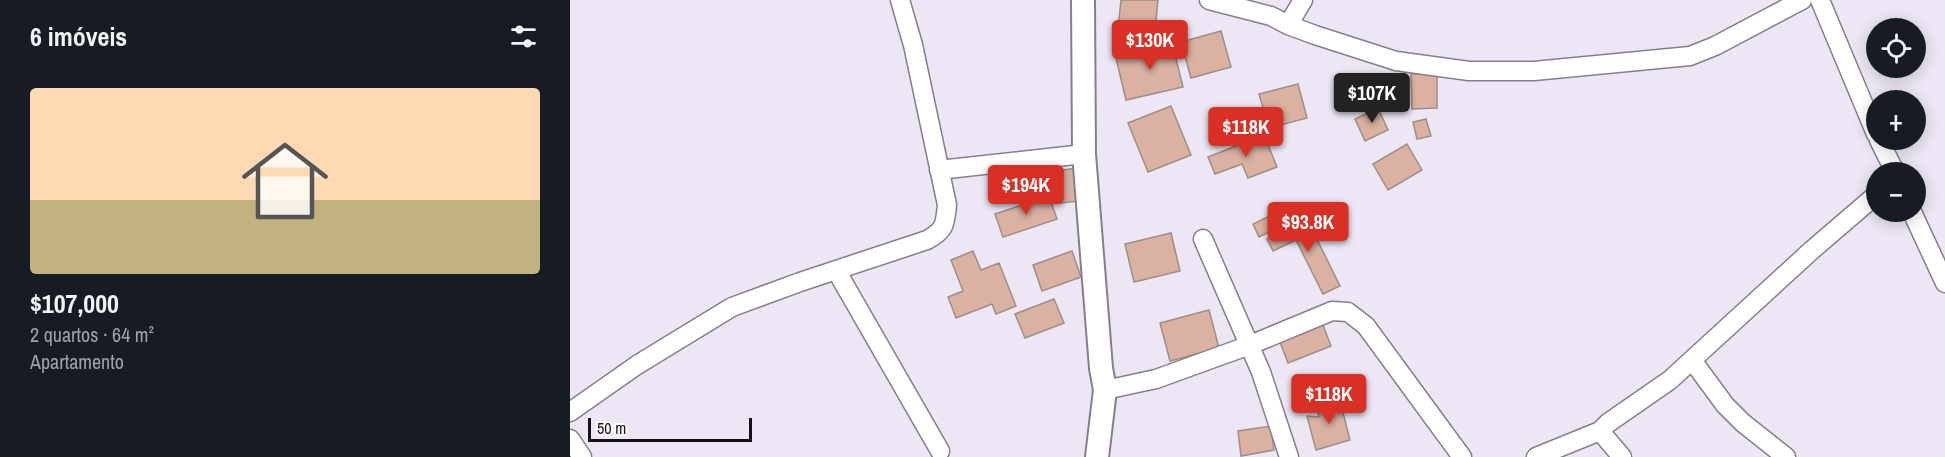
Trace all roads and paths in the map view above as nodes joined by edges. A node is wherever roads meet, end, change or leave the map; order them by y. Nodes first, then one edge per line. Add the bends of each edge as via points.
1 (900, 0) edge
2 (1083, 0) edge
3 (1209, 0) edge
4 (1303, 0) edge
5 (1802, 0) edge
6 (1820, 0) edge
7 (1267, 8) edge
8 (1288, 25) junction
9 (1866, 110) edge
10 (1084, 154) junction
11 (939, 170) junction
12 (1866, 204) edge
13 (1917, 222) edge
14 (1203, 238) dead end
15 (836, 270) junction
16 (1945, 283) edge
17 (1250, 345) junction
18 (1692, 360) junction
19 (1105, 390) junction
20 (570, 412) edge
21 (1600, 431) junction
22 (570, 439) edge
23 (940, 451) dead end
24 (582, 457) edge
25 (1097, 457) edge
26 (1288, 457) edge
27 (1462, 457) edge
28 (1536, 457) edge
29 (1622, 457) edge
30 (1786, 457) edge

1 - 11 street
2 - 10 street
3 - 7 street
4 - 8 street
5 - 8 street via 1690,56 1534,71 1469,71 1396,61
6 - 9 street
7 - 8 street
10 - 11 street
10 - 19 street
11 - 15 street via 947,205 940,233
12 - 18 street
13 - 16 street
14 - 17 street
15 - 20 street via 732,307
15 - 23 street
17 - 19 street via 1156,379
17 - 26 street
17 - 27 street via 1332,310 1348,312 1366,326
18 - 21 street
18 - 30 street via 1725,405
19 - 25 street
21 - 28 street
21 - 29 street
22 - 24 street

